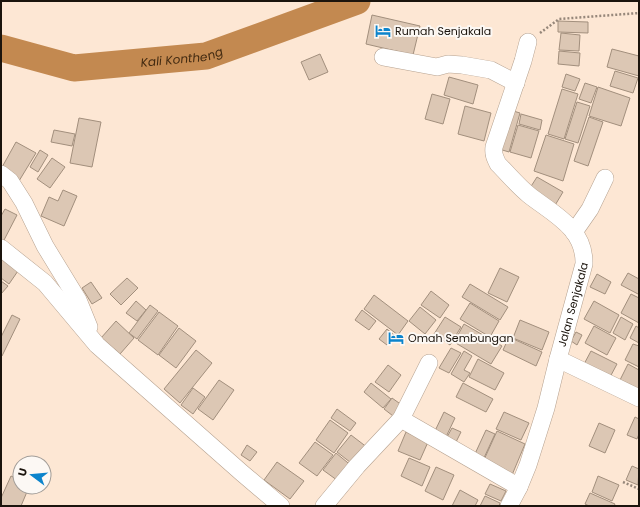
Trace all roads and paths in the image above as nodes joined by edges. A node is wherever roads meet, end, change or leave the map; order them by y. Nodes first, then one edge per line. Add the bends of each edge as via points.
1 (639, 13) edge
2 (528, 42) joint
3 (383, 57) dead end
4 (516, 84) junction
5 (1, 174) edge
6 (605, 178) dead end
7 (574, 232) junction
8 (1, 248) edge
9 (97, 345) junction
10 (558, 359) junction
11 (429, 363) dead end
12 (639, 398) edge
13 (401, 419) junction
14 (623, 482) dead end
15 (519, 487) junction
16 (639, 489) edge
17 (282, 506) edge
18 (324, 506) edge
19 (509, 506) edge

1 - 2 path via 559,19
2 - 4 street, Jalan Senjakala
3 - 4 street via 437,67 448,64 491,70
4 - 7 street, Jalan Senjakala via 494,147 495,159 528,194 566,222
5 - 9 street via 10,181 24,202 45,246 78,300
6 - 7 street via 590,209
7 - 10 street, Jalan Senjakala via 582,246 584,264
8 - 9 street via 45,283
9 - 17 street via 242,474
10 - 12 street
10 - 15 street, Jalan Senjakala via 542,422
11 - 13 street
13 - 15 street
13 - 18 street
14 - 16 path
15 - 19 street, Jalan Senjakala

